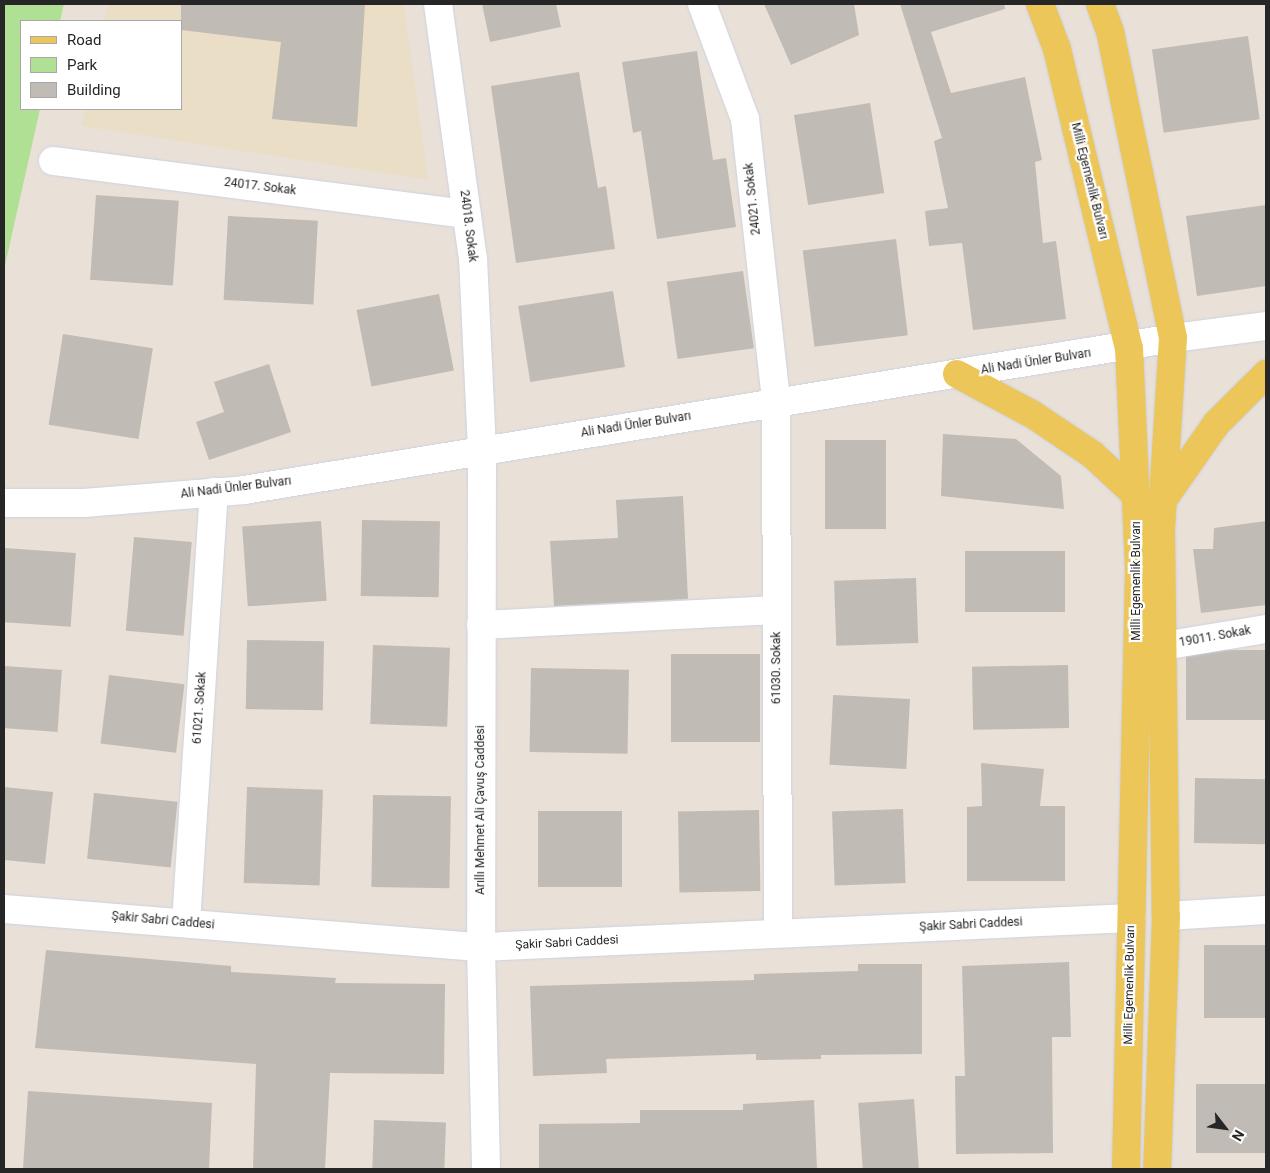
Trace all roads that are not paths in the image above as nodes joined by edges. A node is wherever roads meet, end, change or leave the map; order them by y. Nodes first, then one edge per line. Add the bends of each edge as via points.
1 (438, 4) edge
2 (702, 4) edge
3 (1040, 4) edge
4 (1100, 4) edge
5 (53, 161) dead end
6 (467, 214) junction
7 (1266, 326) edge
8 (1173, 338) junction
9 (1129, 348) junction
10 (957, 374) junction
11 (1266, 374) edge
12 (776, 402) junction
13 (482, 451) junction
14 (214, 492) junction
15 (1136, 495) junction
16 (1163, 500) junction
17 (4, 503) edge
18 (777, 610) junction
19 (482, 625) junction
20 (1266, 629) edge
21 (1163, 646) junction
22 (4, 909) edge
23 (1266, 910) edge
24 (1166, 916) junction
25 (1131, 918) junction
26 (186, 923) junction
27 (778, 934) junction
28 (482, 947) junction
29 (486, 1169) edge
30 (1126, 1169) edge
31 (1157, 1169) edge

1 - 6 street, 24018. Sokak
2 - 12 street, 24021. Sokak via 744,119
3 - 9 main road, Milli Egemenlik Bulvarı via 1057,49
4 - 8 main road, Milli Egemenlik Bulvarı via 1110,31
5 - 6 street, 24017. Sokak
6 - 13 street, 24018. Sokak via 473,258
7 - 8 street, Ali Nadi Ünler Bulvarı
8 - 9 street, Ali Nadi Ünler Bulvarı
8 - 16 main road, Milli Egemenlik Bulvarı
9 - 10 street, Ali Nadi Ünler Bulvarı
9 - 15 main road, Milli Egemenlik Bulvarı
10 - 12 street, Ali Nadi Ünler Bulvarı
10 - 15 main road via 1032,414 1086,450
11 - 16 main road via 1216,424
12 - 13 street, Ali Nadi Ünler Bulvarı
12 - 18 street, 61030. Sokak
13 - 14 street, Ali Nadi Ünler Bulvarı
13 - 19 street, Arıllı Mehmet Ali Çavuş Caddesi
14 - 17 street, Ali Nadi Ünler Bulvarı via 84,502
14 - 26 street, 61021. Sokak
15 - 25 main road, Milli Egemenlik Bulvarı via 1139,569
16 - 21 main road, Milli Egemenlik Bulvarı
18 - 19 street
18 - 27 street, 61030. Sokak
19 - 28 street, Arıllı Mehmet Ali Çavuş Caddesi
20 - 21 street, 19011. Sokak
21 - 24 main road, Milli Egemenlik Bulvarı
22 - 26 street, Şakir Sabri Caddesi
23 - 24 street
24 - 31 main road, Milli Egemenlik Bulvarı
25 - 27 street, Şakir Sabri Caddesi
25 - 30 main road, Milli Egemenlik Bulvarı
26 - 28 street, Şakir Sabri Caddesi
27 - 28 street, Şakir Sabri Caddesi
28 - 29 street, Arıllı Mehmet Ali Çavuş Caddesi

